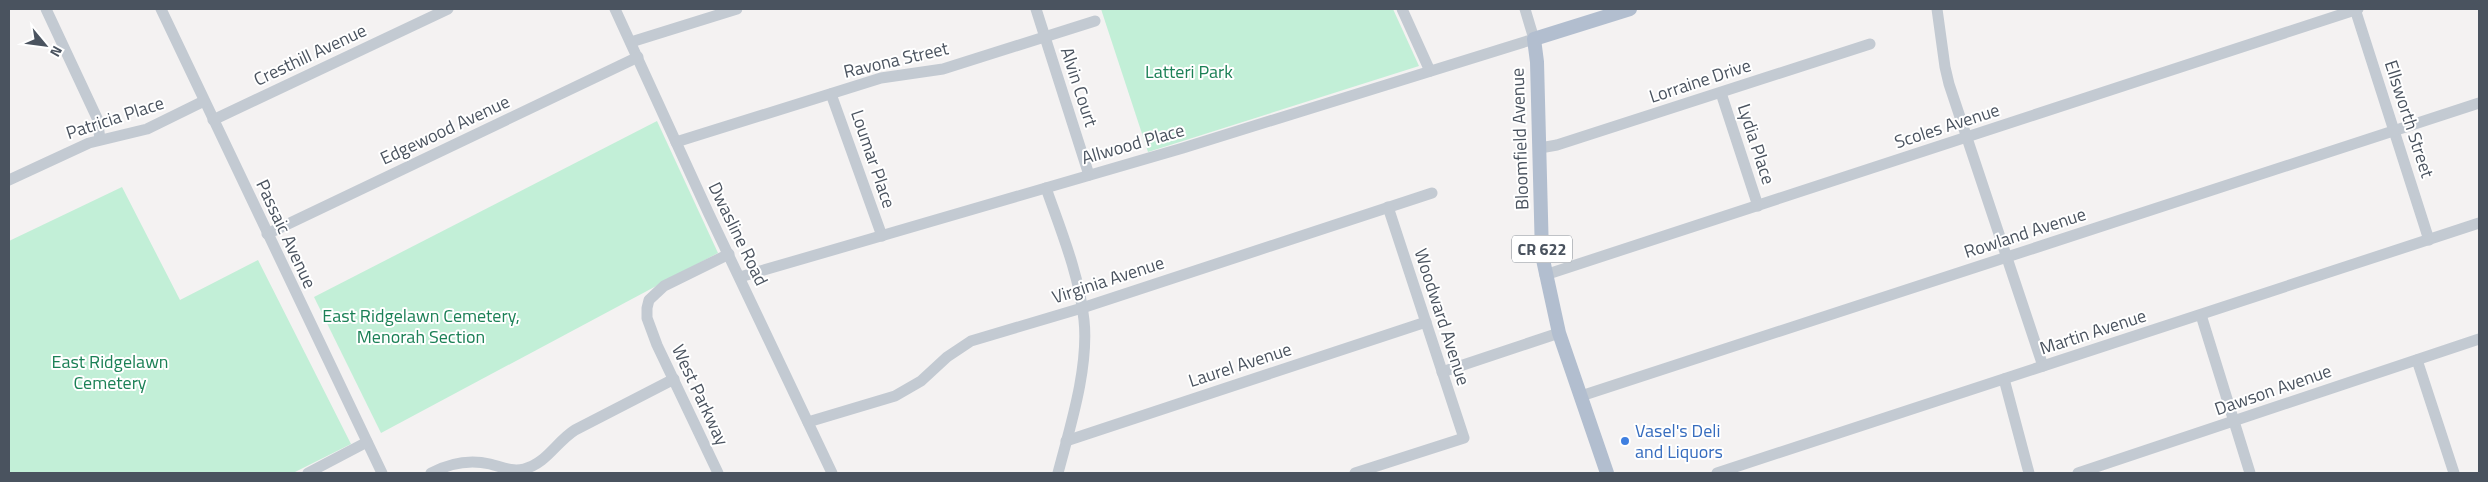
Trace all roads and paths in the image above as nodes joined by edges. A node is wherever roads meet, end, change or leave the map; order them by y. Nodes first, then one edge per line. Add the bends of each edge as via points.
1 (46, 9) edge
2 (161, 9) edge
3 (448, 9) edge
4 (615, 9) edge
5 (737, 9) edge
6 (1036, 9) edge
7 (1402, 9) edge
8 (1525, 9) edge
9 (1630, 9) edge
10 (1937, 9) edge
11 (2356, 9) edge
12 (1095, 21) dead end
13 (1045, 38) junction
14 (1534, 38) junction
15 (631, 42) junction
16 (1870, 44) dead end
17 (638, 58) junction
18 (1430, 71) junction
19 (1721, 93) junction
20 (831, 94) junction
21 (204, 101) junction
22 (2479, 103) edge
23 (213, 120) junction
24 (2394, 131) junction
25 (1968, 138) junction
26 (100, 139) junction
27 (676, 142) junction
28 (1540, 148) junction
29 (1089, 175) junction
30 (10, 176) edge
31 (1046, 188) junction
32 (1432, 192) dead end
33 (1758, 206) junction
34 (1388, 207) junction
35 (2479, 223) edge
36 (267, 234) junction
37 (882, 236) junction
38 (2429, 240) junction
39 (729, 254) junction
40 (2008, 256) junction
41 (1545, 275) junction
42 (740, 277) junction
43 (1082, 308) junction
44 (2201, 315) junction
45 (1426, 322) junction
46 (1559, 333) junction
47 (2479, 339) edge
48 (2417, 360) junction
49 (2043, 366) junction
50 (1442, 372) junction
51 (674, 379) junction
52 (2004, 379) junction
53 (1581, 396) junction
54 (808, 422) junction
55 (2234, 422) junction
56 (1066, 441) junction
57 (367, 442) junction
58 (527, 471) edge
59 (308, 473) edge
60 (382, 473) edge
61 (431, 473) edge
62 (718, 473) edge
63 (832, 473) edge
64 (1058, 473) edge
65 (1355, 473) edge
66 (1608, 473) edge
67 (1717, 473) edge
68 (2029, 473) edge
69 (2078, 473) edge
70 (2250, 473) edge
71 (2454, 473) edge

1 - 26 street via 97,118
2 - 21 street, Passaic Avenue
3 - 23 street, Cresthill Avenue
4 - 15 street, Dwasline Road
5 - 15 street
6 - 13 street, Alvin Court
7 - 18 street
8 - 14 street
9 - 14 main road
10 - 25 street via 1945,67
11 - 24 street, Ellsworth Street
11 - 25 street, Scoles Avenue
12 - 13 street, Ravona Street
13 - 20 street, Ravona Street via 944,69 881,78
13 - 29 street, Alvin Court
14 - 18 street, Allwood Place
14 - 28 main road, Bloomfield Avenue / CR 622
15 - 17 street, Dwasline Road
16 - 19 street, Lorraine Drive
17 - 27 street, Dwasline Road
17 - 36 street, Edgewood Avenue
18 - 29 street, Allwood Place via 1242,131
19 - 28 street, Lorraine Drive
19 - 33 street, Lydia Place
20 - 27 street, Ravona Street
20 - 37 street, Loumar Place
21 - 23 street, Passaic Avenue
21 - 26 street, Patricia Place via 147,129
22 - 24 street, Rowland Avenue
23 - 36 street, Passaic Avenue
24 - 38 street, Ellsworth Street
24 - 40 street, Rowland Avenue
25 - 33 street, Scoles Avenue
25 - 40 street
26 - 30 street, Patricia Place
27 - 39 street, Dwasline Road
28 - 41 main road, Bloomfield Avenue / CR 622
29 - 31 street, Allwood Place
31 - 37 street, Allwood Place
31 - 43 street via 1075,271
32 - 34 street, Virginia Avenue
33 - 41 street, Scoles Avenue
34 - 43 street, Virginia Avenue
34 - 45 street, Woodward Avenue
35 - 38 street, Martin Avenue
36 - 57 street, Passaic Avenue
37 - 42 street, Allwood Place
38 - 44 street, Martin Avenue
39 - 42 street, Dwasline Road
39 - 51 street, West Parkway via 655,292 649,300 647,318
40 - 49 street
40 - 53 street, Rowland Avenue
41 - 46 main road, Bloomfield Avenue / CR 622
42 - 54 street, Dwasline Road
43 - 54 street, Virginia Avenue via 971,341 957,348 921,381 901,393
43 - 56 street via 1083,353
44 - 49 street, Martin Avenue
44 - 55 street
45 - 50 street, Woodward Avenue
45 - 56 street, Laurel Avenue
46 - 50 street
46 - 53 main road, Bloomfield Avenue / CR 622
47 - 48 street, Dawson Avenue
48 - 55 street, Dawson Avenue
48 - 71 street
49 - 52 street, Martin Avenue
50 - 65 street, Woodward Avenue via 1464,438
51 - 58 street via 565,436 546,458
51 - 62 street, West Parkway
52 - 67 street, Martin Avenue
52 - 68 street
53 - 66 main road, Bloomfield Avenue / CR 622
54 - 63 street, Dwasline Road
55 - 69 street, Dawson Avenue
55 - 70 street
56 - 64 street
57 - 59 street
57 - 60 street, Passaic Avenue
58 - 61 street via 469,462

